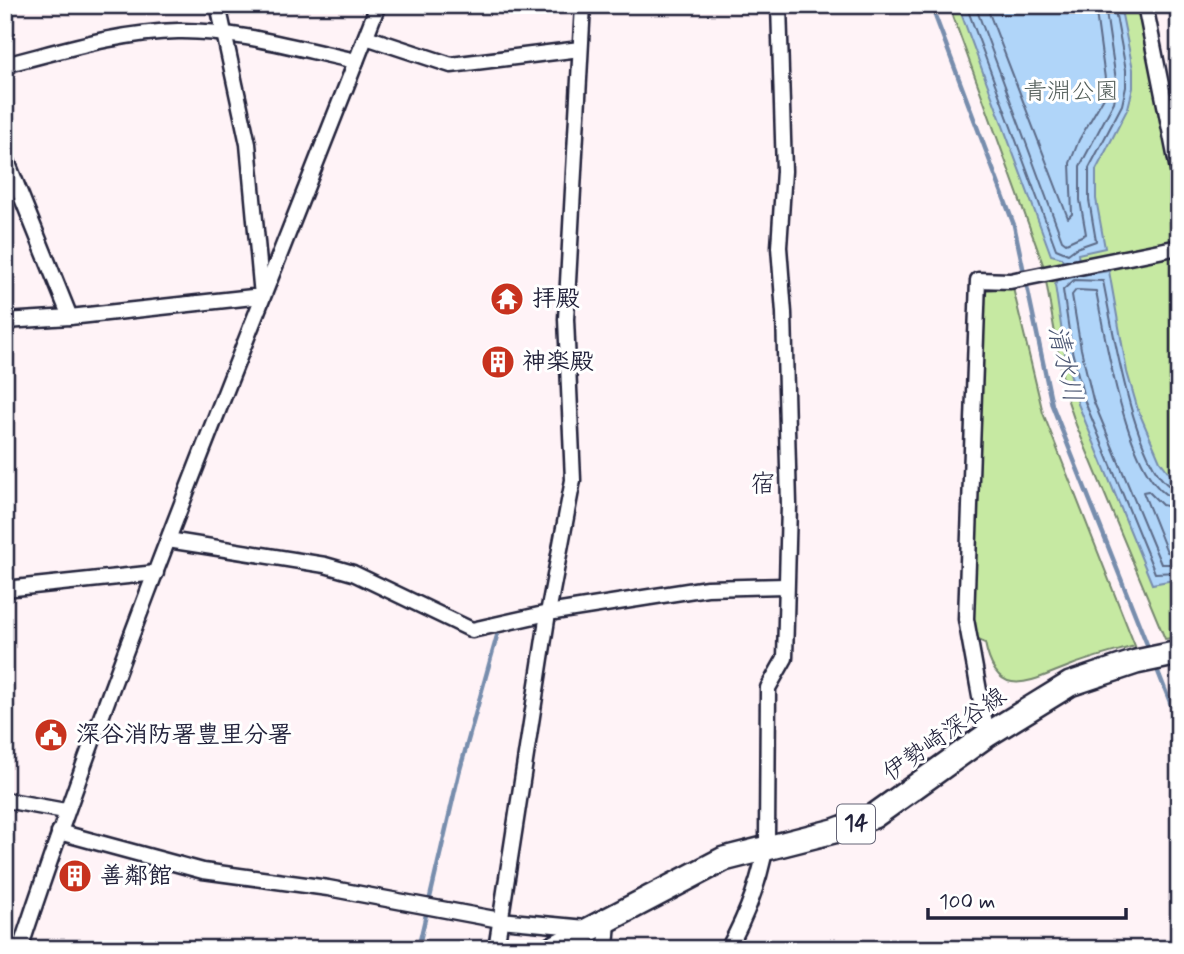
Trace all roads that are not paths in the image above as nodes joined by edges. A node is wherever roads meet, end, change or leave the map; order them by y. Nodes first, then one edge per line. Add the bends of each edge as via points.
1 (218, 5) edge
2 (378, 5) edge
3 (583, 5) edge
4 (779, 5) edge
5 (1145, 5) edge
6 (227, 36) junction
7 (366, 37) junction
8 (580, 49) junction
9 (356, 61) junction
10 (5, 65) edge
11 (5, 156) edge
12 (1179, 175) edge
13 (1179, 247) edge
14 (262, 296) junction
15 (70, 317) junction
16 (5, 321) edge
17 (168, 540) junction
18 (156, 573) junction
19 (785, 586) junction
20 (5, 589) edge
21 (548, 613) junction
22 (1174, 654) edge
23 (987, 735) junction
24 (5, 800) edge
25 (65, 811) junction
26 (59, 832) junction
27 (766, 847) junction
28 (500, 920) junction
29 (601, 925) junction
30 (20, 949) edge
31 (496, 949) edge
32 (552, 949) edge
33 (606, 949) edge
34 (728, 949) edge

1 - 6 street
2 - 7 street
3 - 8 street
4 - 19 street via 784,171 779,247 789,505
5 - 12 street
6 - 9 street
6 - 10 street via 178,31 133,36
6 - 14 street via 248,145
7 - 8 street via 451,65
7 - 9 street
8 - 21 street via 566,319 573,480
9 - 14 street
11 - 15 street
13 - 23 street via 1010,281 978,280 966,620
14 - 15 street
14 - 17 street
15 - 16 street
17 - 18 street
17 - 21 street via 353,573 472,630
18 - 20 street
18 - 25 street
19 - 21 street via 707,588
19 - 27 street via 785,658 768,688
21 - 28 street
22 - 23 main road, 伊勢崎深谷線 / 14 via 1070,684
23 - 27 main road, 伊勢崎深谷線 / 14 via 874,816
24 - 25 street
25 - 26 street
26 - 28 street via 203,871 328,888
26 - 30 street
27 - 29 main road, 伊勢崎深谷線 / 14 via 724,859
27 - 34 street via 754,896
28 - 29 street
28 - 31 street
29 - 32 main road, 伊勢崎深谷線 / 14
29 - 33 street

